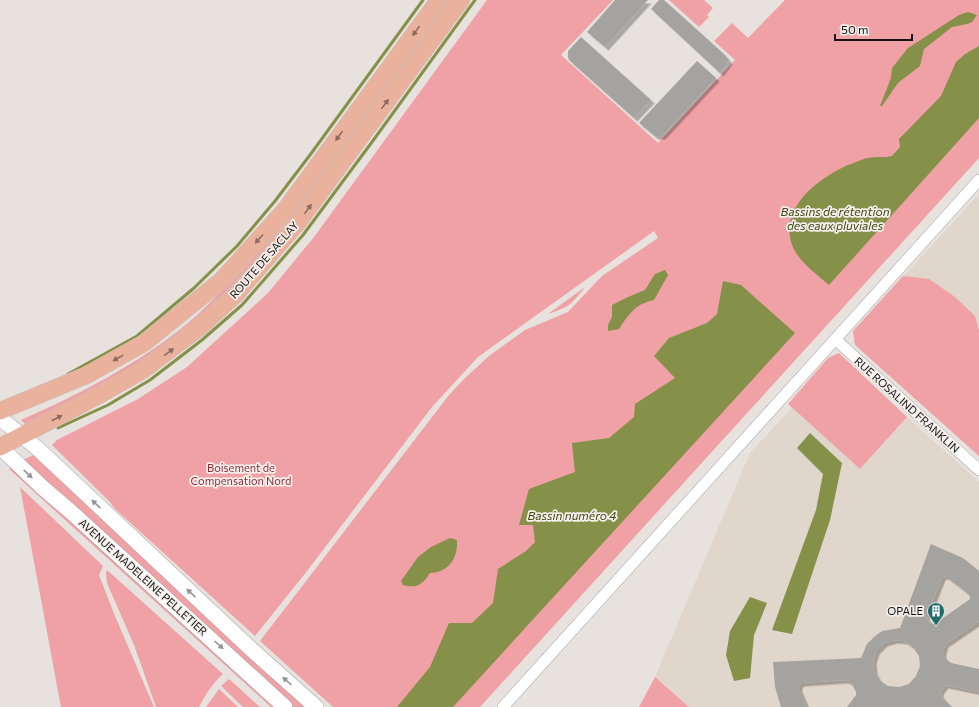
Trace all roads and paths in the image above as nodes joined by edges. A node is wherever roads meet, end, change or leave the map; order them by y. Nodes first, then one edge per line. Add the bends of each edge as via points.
1 (439, 0) edge
2 (461, 0) edge
3 (979, 180) edge
4 (835, 339) junction
5 (0, 411) edge
6 (0, 418) edge
7 (23, 436) junction
8 (0, 447) edge
9 (979, 470) edge
10 (285, 707) edge
11 (316, 707) edge
12 (503, 707) edge

1 -> 5 main road, ROUTE DE SACLAY via 285,210 222,280 144,343 88,375
7 -> 2 main road, ROUTE DE SACLAY via 143,370 200,327 236,294 299,221
3 - 4 street
4 - 9 street, RUE ROSALIND FRANKLIN
4 - 12 street
6 - 7 street, AVENUE MADELEINE PELLETIER
7 - 8 main road, ROUTE DE SACLAY
11 -> 7 street, AVENUE MADELEINE PELLETIER
8 -> 10 street, AVENUE MADELEINE PELLETIER

